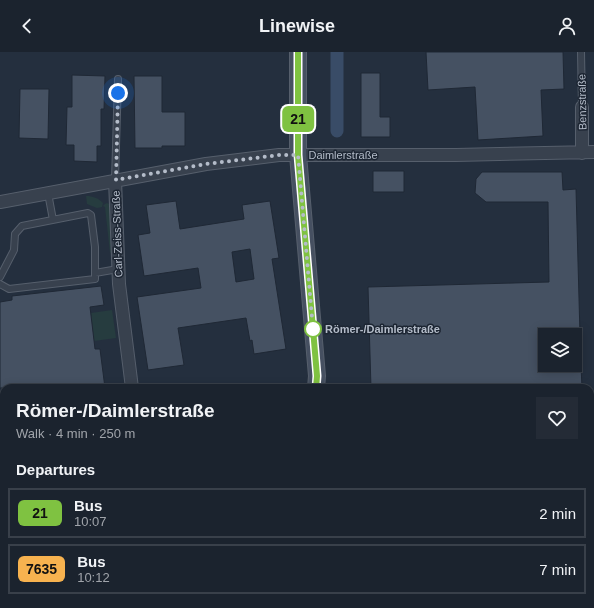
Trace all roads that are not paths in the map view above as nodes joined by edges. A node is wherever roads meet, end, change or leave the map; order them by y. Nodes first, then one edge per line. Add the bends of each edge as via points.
1 (298, 52) edge
2 (581, 52) edge
3 (118, 79) dead end
4 (582, 107) joint
5 (588, 153) edge
6 (298, 155) junction
7 (116, 180) junction
8 (48, 193) junction
9 (2, 202) edge
10 (53, 220) junction
11 (118, 270) junction
12 (95, 273) junction
13 (0, 277) edge
14 (0, 284) edge
15 (132, 384) edge
16 (316, 384) edge

1 - 6 main road
2 - 4 lane, Benzstraße
3 - 7 lane, Carl-Zeiss-Straße
4 - 5 street, Benzstraße
5 - 6 street, Daimlerstraße
6 - 7 street, Daimlerstraße via 206,164
6 - 16 main road
7 - 8 street, Daimlerstraße
7 - 11 street, Carl-Zeiss-Straße
8 - 9 street, Daimlerstraße
8 - 10 lane
10 - 12 lane via 88,213 91,215
10 - 13 lane via 27,224 18,230 15,234 14,250
11 - 12 lane
11 - 15 street, Carl-Zeiss-Straße
12 - 14 lane via 95,279 9,289

